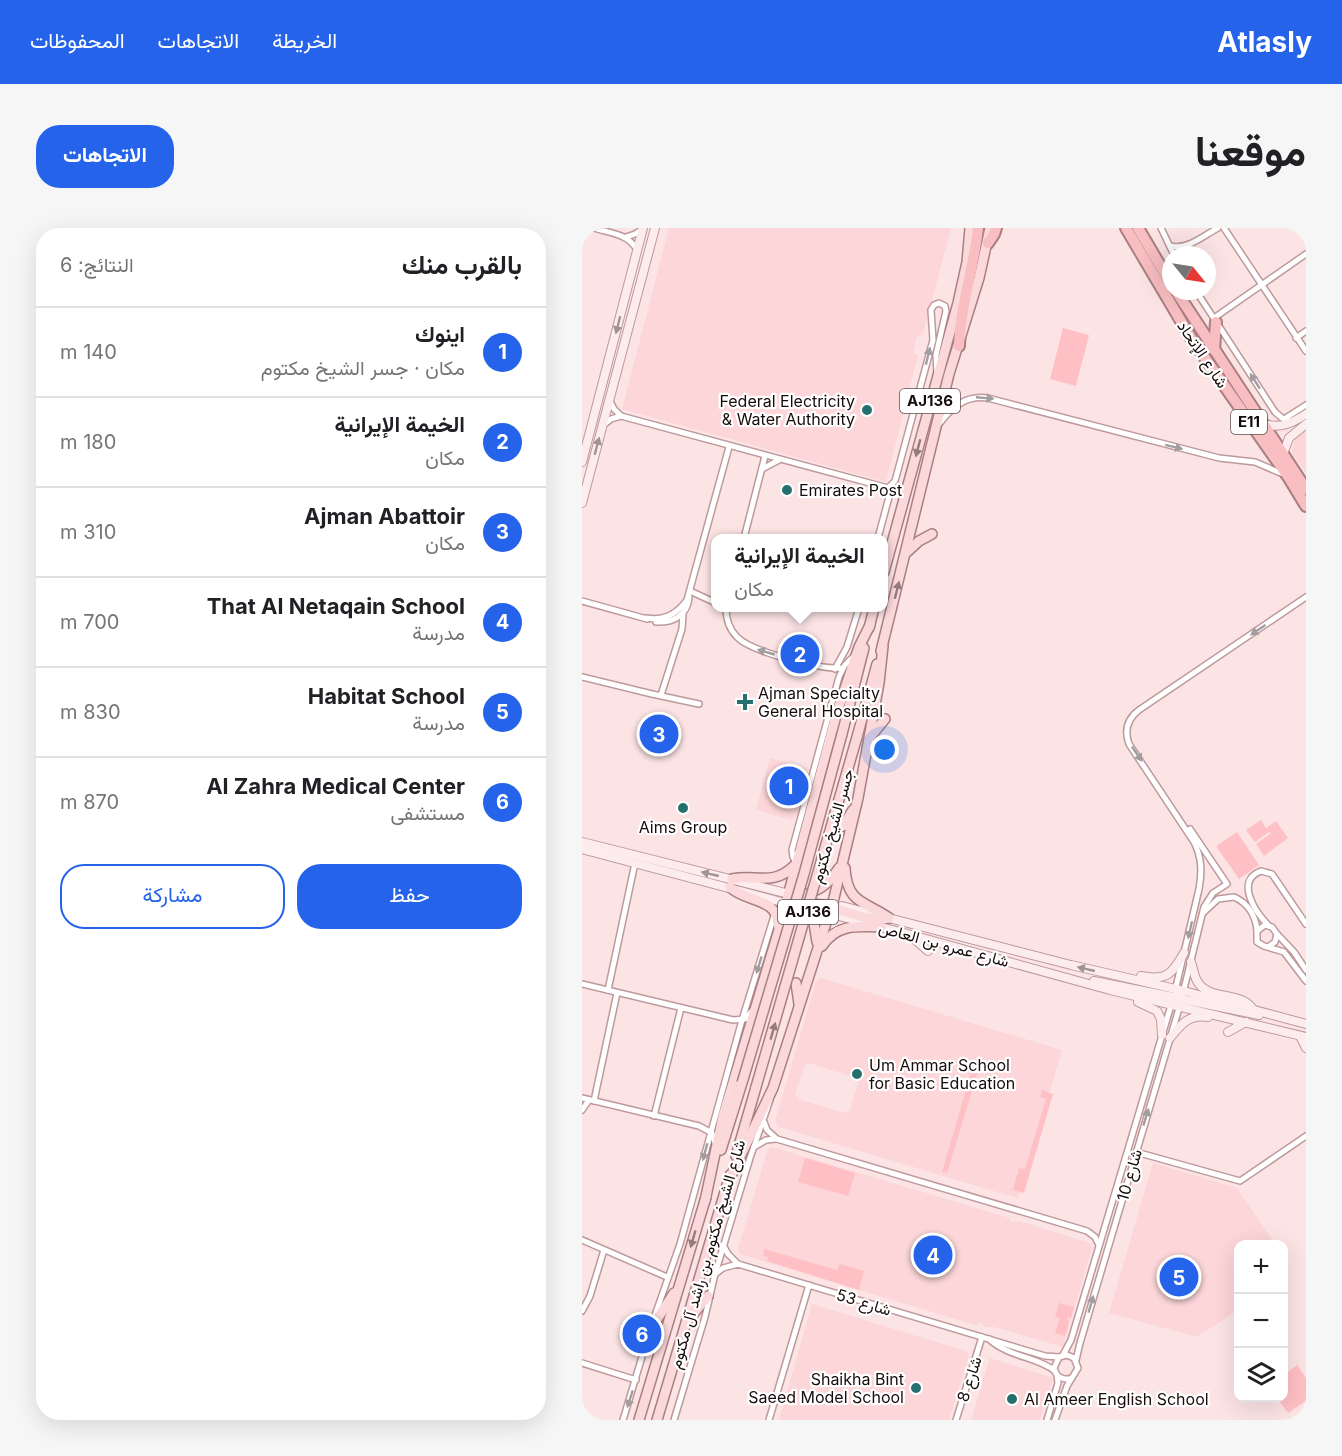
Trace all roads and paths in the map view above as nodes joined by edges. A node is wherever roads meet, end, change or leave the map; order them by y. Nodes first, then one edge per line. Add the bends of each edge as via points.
1 (594, 228) edge
2 (643, 228) edge
3 (655, 228) edge
4 (970, 228) edge
5 (978, 228) edge
6 (990, 228) edge
7 (996, 228) edge
8 (1116, 228) edge
9 (1126, 228) edge
10 (1138, 228) edge
11 (1145, 228) edge
12 (1161, 228) edge
13 (1218, 228) edge
14 (1224, 228) edge
15 (626, 237) junction
16 (988, 243) junction
17 (1170, 246) edge
18 (1186, 246) edge
19 (637, 250) junction
20 (1140, 254) junction
21 (1306, 254) edge
22 (634, 262) junction
23 (1162, 262) edge
24 (1162, 270) edge
25 (1261, 285) junction
26 (1182, 300) edge
27 (1202, 300) edge
28 (630, 320) junction
29 (1216, 320) junction
30 (1306, 331) edge
31 (1296, 338) junction
32 (959, 346) junction
33 (1214, 350) junction
34 (1306, 351) edge
35 (937, 375) junction
36 (609, 399) junction
37 (1306, 405) edge
38 (621, 416) junction
39 (1284, 419) junction
40 (1305, 420) edge
41 (1293, 422) junction
42 (1263, 424) junction
43 (602, 426) junction
44 (938, 426) junction
45 (729, 447) junction
46 (1283, 454) junction
47 (765, 456) junction
48 (780, 459) junction
49 (582, 462) edge
50 (762, 469) junction
51 (1289, 478) junction
52 (885, 489) junction
53 (1306, 489) edge
54 (582, 502) edge
55 (1306, 506) edge
56 (745, 534) edge
57 (879, 534) edge
58 (932, 534) dead end
59 (907, 552) junction
60 (888, 557) edge
61 (690, 593) junction
62 (1306, 597) edge
63 (582, 601) edge
64 (711, 601) edge
65 (726, 612) edge
66 (858, 612) edge
67 (873, 612) edge
68 (683, 614) junction
69 (674, 617) junction
70 (870, 625) junction
71 (679, 636) junction
72 (883, 646) junction
73 (856, 654) junction
74 (843, 668) junction
75 (835, 669) junction
76 (582, 676) edge
77 (661, 695) junction
78 (699, 704) dead end
79 (885, 719) dead end
80 (869, 738) junction
81 (816, 763) junction
82 (821, 774) junction
83 (815, 797) junction
84 (858, 798) junction
85 (817, 819) dead end
86 (1183, 825) junction
87 (803, 826) junction
88 (843, 826) dead end
89 (582, 842) edge
90 (582, 849) edge
91 (845, 860) junction
92 (636, 863) junction
93 (796, 863) junction
94 (731, 883) junction
95 (802, 901) junction
96 (773, 908) junction
97 (831, 911) junction
98 (1202, 915) junction
99 (786, 918) junction
100 (889, 918) junction
101 (814, 922) junction
102 (1306, 924) edge
103 (1269, 926) junction
104 (881, 927) junction
105 (1257, 931) junction
106 (778, 933) junction
107 (908, 934) junction
108 (1277, 934) junction
109 (1268, 946) junction
110 (928, 951) dead end
111 (1184, 953) junction
112 (816, 955) junction
113 (1191, 962) junction
114 (1014, 963) junction
115 (1006, 970) dead end
116 (1306, 970) edge
117 (1114, 975) junction
118 (770, 979) dead end
119 (1306, 981) edge
120 (796, 983) dead end
121 (1086, 983) junction
122 (582, 984) edge
123 (761, 988) junction
124 (608, 990) junction
125 (1110, 990) junction
126 (617, 993) junction
127 (1177, 998) junction
128 (756, 1006) junction
129 (800, 1006) junction
130 (681, 1008) junction
131 (1253, 1009) junction
132 (1266, 1013) junction
133 (1226, 1017) junction
134 (733, 1020) junction
135 (742, 1020) junction
136 (1246, 1022) junction
137 (1306, 1024) edge
138 (739, 1029) junction
139 (1228, 1032) dead end
140 (1166, 1036) junction
141 (1303, 1037) edge
142 (1306, 1048) edge
143 (742, 1083) joint
144 (756, 1087) joint
145 (773, 1088) junction
146 (582, 1098) edge
147 (592, 1100) junction
148 (582, 1110) edge
149 (654, 1116) junction
150 (714, 1119) junction
151 (764, 1122) junction
152 (699, 1126) junction
153 (710, 1131) junction
154 (1306, 1136) edge
155 (777, 1139) junction
156 (753, 1148) junction
157 (714, 1152) junction
158 (1136, 1152) junction
159 (729, 1180) junction
160 (705, 1201) junction
161 (1106, 1224) junction
162 (1087, 1231) junction
163 (582, 1239) edge
164 (723, 1245) junction
165 (1099, 1245) junction
166 (604, 1250) junction
167 (738, 1264) junction
168 (714, 1274) junction
169 (668, 1276) junction
170 (680, 1284) junction
171 (809, 1285) junction
172 (708, 1296) junction
173 (582, 1311) edge
174 (687, 1323) junction
175 (650, 1330) junction
176 (982, 1337) junction
177 (989, 1339) junction
178 (1061, 1356) junction
179 (1076, 1360) junction
180 (582, 1363) edge
181 (1056, 1373) junction
182 (1072, 1378) junction
183 (636, 1380) junction
184 (623, 1420) edge
185 (639, 1420) edge
186 (657, 1420) edge
187 (674, 1420) edge
188 (769, 1420) edge
189 (956, 1420) edge
190 (1047, 1420) edge
191 (1055, 1420) edge

1 - 15 street
2 - 15 street
2 - 19 main road
3 - 28 main road
4 - 35 main road, AJ136 via 963,282
5 - 32 highway
6 - 16 main road, AJ136
7 - 16 highway
8 - 20 highway
9 - 20 highway, شارع الإتحاد / E11
10 - 24 highway
11 - 23 highway
12 - 17 street
13 - 18 street
14 - 25 street
15 - 19 street
16 - 32 main road, AJ136
19 - 22 main road
20 - 51 highway, شارع الإتحاد / E11 via 1191,338
21 - 25 street
22 - 28 main road via 639,271
22 -> 49 main road
25 - 29 street
25 - 31 street
26 - 33 highway, شارع الإتحاد / E11
27 - 29 street
28 - 36 main road
29 - 33 highway
39 -> 29 street via 1275,412
30 - 31 street
31 - 34 street
32 - 44 main road, AJ136
33 - 42 highway, شارع الإتحاد / E11
52 -> 35 street via 895,481 933,340 931,310 939,303 944,304 946,311 936,355
35 -> 60 main road, AJ136
36 - 38 street
36 - 43 main road
37 - 39 street
38 - 43 street
38 - 45 street
39 - 41 street
40 - 41 main road
40 - 46 main road via 1289,438
41 - 42 main road via 1282,426
42 - 46 highway, شارع الإتحاد / E11
54 -> 43 main road
44 -> 51 street via 962,401 988,398 1220,458 1256,462
44 - 59 main road, AJ136
45 - 47 street
45 - 61 street
46 - 53 highway, شارع الإتحاد / E11
47 - 48 street
47 - 50 street
48 - 50 street
48 - 52 street
50 - 56 street
51 - 55 highway, شارع الإتحاد / E11
52 - 57 street via 889,497
58 - 59 main road
72 -> 59 main road, AJ136
61 - 64 street
61 - 68 street
61 - 69 street
62 -> 86 street via 1130,719 1126,731 1129,744
63 - 69 street via 658,622
75 -> 65 street via 747,645 736,637
66 - 75 street
67 - 70 main road, AJ136
68 - 69 street
68 - 71 street
69 - 71 street
70 - 73 main road
70 - 143 main road, جسر الشيخ مكتوم / AJ136, bridge
71 - 77 street
72 - 80 main road
144 -> 72 main road, جسر الشيخ مكتوم / AJ136, bridge
73 - 74 street
73 - 82 main road
74 - 75 street
74 - 81 street
76 - 77 street
77 - 78 street
79 - 80 main road
80 - 84 main road
81 - 82 main road
81 - 87 street
82 - 83 main road
83 - 85 main road
83 - 87 main road
84 - 88 main road
84 - 91 main road
86 - 98 street via 1191,830 1227,884 1210,897
86 -> 111 street via 1202,864
87 - 93 main road
94 -> 89 main road
90 - 92 main road
91 - 95 main road via 828,883
91 - 97 main road
91 - 100 main road via 847,883 853,896
92 - 94 main road via 712,885
92 - 124 street
93 - 94 main road via 787,872 769,879
93 - 95 main road
93 - 95 main road
94 - 95 main road
94 - 96 main road via 738,894
95 - 97 main road
95 - 99 main road
95 - 101 main road
95 - 106 main road
96 - 106 main road
96 -> 135 street
97 - 100 main road
97 - 104 main road, شارع عمرو بن العاص
97 - 112 main road
98 - 105 street via 1218,899 1234,897 1248,907
98 - 113 street
99 - 101 main road via 799,913
99 - 106 main road
117 -> 100 main road, شارع عمرو بن العاص
101 - 112 main road
102 - 103 street via 1272,874 1261,871 1252,877 1247,890
103 - 105 street
103 - 108 street
104 - 107 main road, شارع عمرو بن العاص
104 - 112 main road via 838,930
105 - 109 street via 1257,942
106 - 123 main road
107 - 110 main road
107 - 114 main road, شارع عمرو بن العاص
108 - 109 street via 1275,942
108 - 116 street
109 - 119 street via 1284,952
111 - 117 main road via 1171,974 1163,978
111 - 127 street
112 - 129 main road
113 - 127 street
113 - 131 main road via 1205,990 1246,1002
114 - 115 main road
114 - 121 main road, شارع عمرو بن العاص
117 - 127 main road, شارع عمرو بن العاص
118 - 123 main road
120 - 129 main road
121 - 125 main road, شارع عمرو بن العاص
121 - 127 main road via 1097,981
122 - 124 street
123 - 128 main road
124 - 126 street
125 - 127 main road, شارع عمرو بن العاص
125 - 140 main road via 1116,996 1157,1011
126 - 130 street
126 - 147 street
127 - 131 main road, شارع عمرو بن العاص
127 - 132 main road via 1257,1015
127 - 133 main road, شارع عمرو بن العاص
127 - 140 street, شارع 10
128 - 135 street
128 - 157 main road
129 - 145 main road
130 - 134 street
130 - 149 street
131 - 132 main road, شارع عمرو بن العاص
132 - 137 main road, شارع عمرو بن العاص
133 - 136 main road, شارع عمرو بن العاص
133 - 140 main road via 1192,1017
134 - 135 street
134 - 138 street
135 - 138 street
136 - 139 main road
136 - 141 main road, شارع عمرو بن العاص
138 - 150 street
158 -> 140 street, شارع 10
140 - 161 street, شارع 10
141 - 142 main road
143 - 160 main road, شارع الشيخ مكتوم بن راشد آل مكتوم / AJ136
144 - 159 main road, شارع الشيخ مكتوم بن راشد آل مكتوم / AJ136
145 - 151 street
145 - 159 main road
146 - 147 street
147 - 148 street
147 - 149 street
149 - 152 street
150 - 152 street
150 - 153 street
151 - 155 street
151 - 156 street
152 - 153 street
153 - 157 street
153 -> 169 street
154 - 158 street via 1237,1181
155 - 156 street
155 - 162 street
156 - 164 street
157 - 160 main road
179 -> 158 street, شارع 10
159 - 174 main road, شارع الشيخ مكتوم بن راشد آل مكتوم / AJ136
160 -> 170 main road, شارع الشيخ مكتوم بن راشد آل مكتوم / AJ136
161 - 162 street
161 - 165 street, شارع 10
162 - 165 street
163 - 166 street
164 - 167 street
164 - 168 street
165 - 178 street, شارع 10 via 1071,1340
166 - 169 street
166 - 173 street
167 - 168 street
167 - 171 street, شارع 53
168 - 172 street
169 - 175 street
170 - 175 main road
170 - 185 main road, شارع الشيخ مكتوم بن راشد آل مكتوم / AJ136
171 - 176 street, شارع 53
171 - 188 street
172 - 174 main road
172 - 187 street
174 - 186 main road, شارع الشيخ مكتوم بن راشد آل مكتوم / AJ136
175 - 183 street
176 - 177 street, شارع 53
176 - 189 street, شارع 8
177 - 178 street, شارع 53 via 1045,1356
177 - 181 street, شارع 53
178 - 179 street
178 - 181 street via 1055,1364
179 - 182 street via 1077,1372
180 - 183 street
181 - 182 street via 1064,1379
181 - 190 street via 1058,1383
182 - 191 street
183 -> 184 street

